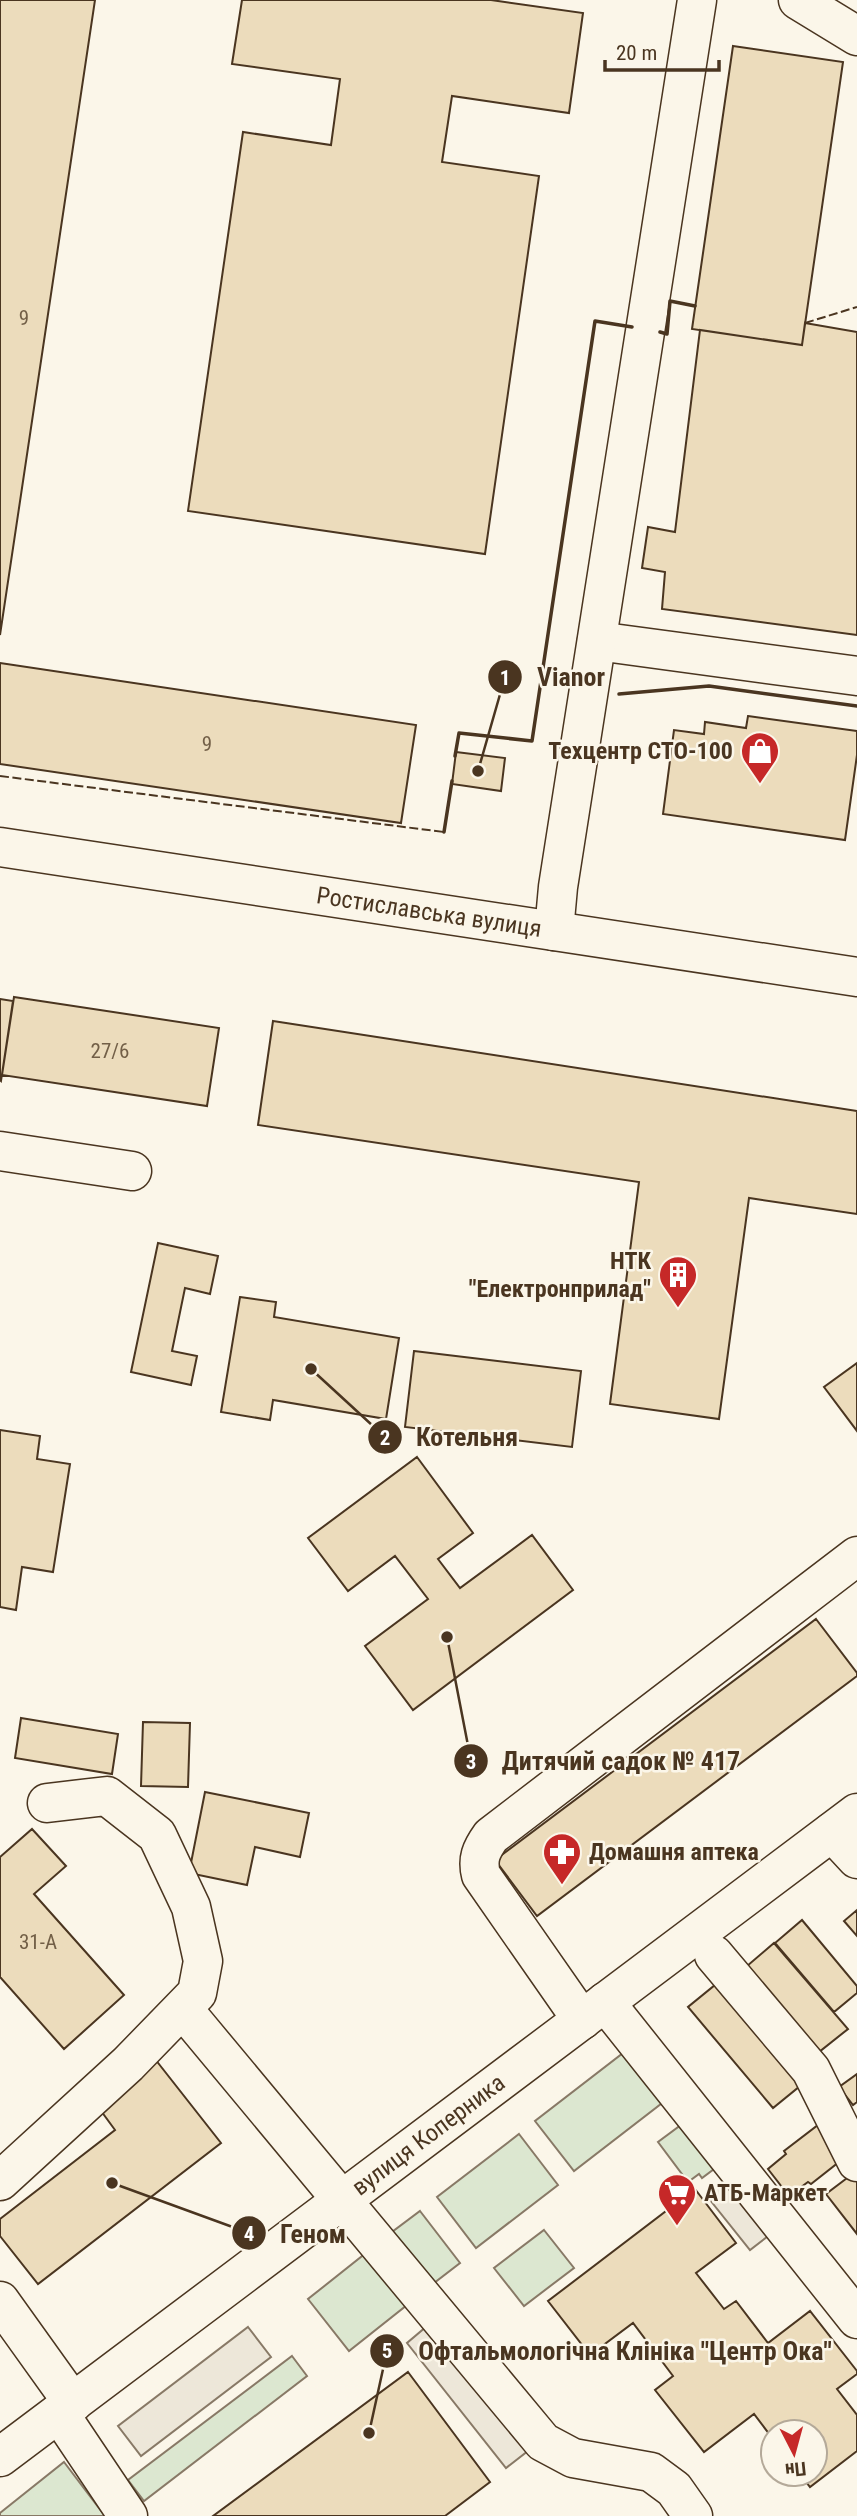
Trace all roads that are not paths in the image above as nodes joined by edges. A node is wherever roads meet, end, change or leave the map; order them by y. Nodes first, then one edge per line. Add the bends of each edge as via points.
1 (697, 0) edge
2 (798, 0) edge
3 (857, 36) edge
4 (597, 641) junction
5 (857, 676) edge
6 (0, 846) edge
7 (554, 931) junction
8 (857, 977) edge
9 (0, 1152) edge
10 (132, 1171) dead end
11 (851, 1571) edge
12 (47, 1803) dead end
13 (849, 1834) edge
14 (714, 1955) dead end
15 (183, 2009) junction
16 (593, 2011) junction
17 (857, 2162) edge
18 (0, 2181) edge
19 (342, 2200) junction
20 (0, 2301) edge
21 (857, 2319) edge
22 (66, 2408) junction
23 (0, 2457) edge
24 (128, 2516) edge
25 (693, 2516) edge

1 - 4 street
2 - 3 street
4 - 5 street
4 - 7 street
6 - 7 street, Ростиславська вулиця
7 - 8 street, Ростиславська вулиця
9 - 10 street
11 - 16 street via 491,1836 481,1850 481,1875
12 - 15 street via 107,1796 157,1835 191,1907 203,1961 197,1993
13 - 16 street, вулиця Коперника
14 - 17 street via 811,2070
15 - 18 street
15 - 19 street
16 - 19 street, вулиця Коперника
16 - 21 street
19 - 22 street, вулиця Коперника
19 - 25 street via 543,2442 573,2458 651,2472 674,2489
20 - 22 street
22 - 23 street, вулиця Коперника
22 - 24 street

